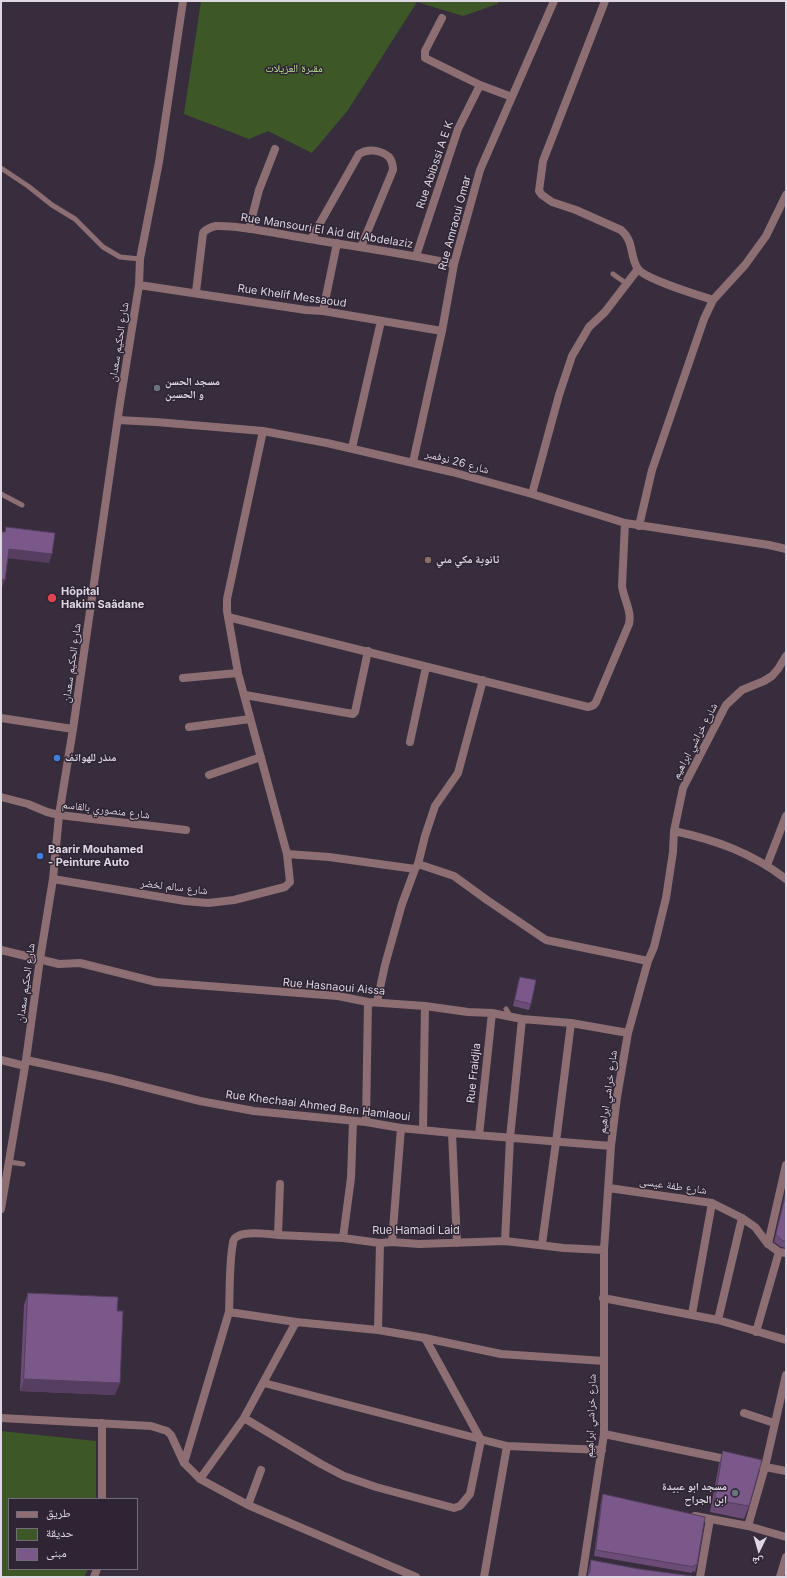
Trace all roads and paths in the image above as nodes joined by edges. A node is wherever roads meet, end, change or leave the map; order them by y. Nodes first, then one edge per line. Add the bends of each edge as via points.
1 (183, 1) edge
2 (554, 1) edge
3 (605, 1) edge
4 (442, 18) dead end
5 (480, 84) junction
6 (512, 97) junction
7 (275, 149) dead end
8 (1, 168) edge
9 (785, 198) edge
10 (249, 230) junction
11 (311, 239) junction
12 (337, 243) junction
13 (361, 246) junction
14 (416, 256) junction
15 (140, 260) junction
16 (454, 264) junction
17 (638, 269) junction
18 (613, 274) dead end
19 (627, 284) junction
20 (139, 285) junction
21 (196, 292) junction
22 (712, 300) junction
23 (323, 311) junction
24 (381, 321) junction
25 (442, 332) junction
26 (118, 420) junction
27 (263, 431) junction
28 (352, 448) junction
29 (413, 462) junction
30 (1, 494) edge
31 (532, 494) junction
32 (22, 505) dead end
33 (625, 523) junction
34 (639, 526) junction
35 (786, 549) edge
36 (228, 617) junction
37 (368, 651) junction
38 (786, 656) edge
39 (426, 667) junction
40 (238, 673) junction
41 (183, 678) dead end
42 (483, 680) junction
43 (245, 695) junction
44 (1, 718) edge
45 (250, 719) junction
46 (189, 727) dead end
47 (73, 729) junction
48 (410, 742) dead end
49 (261, 757) junction
50 (209, 775) dead end
51 (1, 797) edge
52 (59, 815) junction
53 (786, 816) edge
54 (784, 825) edge
55 (186, 830) dead end
56 (674, 831) junction
57 (287, 854) junction
58 (767, 865) junction
59 (416, 866) junction
60 (53, 879) junction
61 (786, 879) edge
62 (1, 950) edge
63 (40, 959) junction
64 (648, 962) junction
65 (368, 1002) junction
66 (378, 1002) junction
67 (425, 1006) junction
68 (506, 1009) dead end
69 (492, 1013) junction
70 (511, 1017) junction
71 (522, 1019) junction
72 (571, 1023) junction
73 (628, 1033) junction
74 (1, 1060) edge
75 (26, 1063) junction
76 (353, 1121) junction
77 (366, 1122) junction
78 (401, 1128) junction
79 (423, 1130) junction
80 (452, 1133) junction
81 (479, 1134) junction
82 (510, 1138) junction
83 (556, 1142) junction
84 (611, 1146) junction
85 (9, 1162) junction
86 (23, 1164) dead end
87 (786, 1165) edge
88 (3, 1183) edge
89 (280, 1184) dead end
90 (609, 1188) junction
91 (712, 1203) junction
92 (1, 1209) edge
93 (742, 1218) junction
94 (278, 1235) junction
95 (343, 1238) junction
96 (505, 1241) junction
97 (392, 1242) junction
98 (380, 1243) junction
99 (457, 1243) junction
100 (542, 1244) junction
101 (768, 1244) junction
102 (604, 1250) junction
103 (782, 1253) edge
104 (603, 1298) junction
105 (230, 1312) junction
106 (692, 1314) junction
107 (718, 1320) junction
108 (296, 1322) junction
109 (378, 1330) junction
110 (756, 1332) junction
111 (425, 1338) junction
112 (786, 1340) edge
113 (604, 1361) junction
114 (786, 1375) edge
115 (264, 1383) junction
116 (744, 1413) dead end
117 (1, 1418) edge
118 (244, 1418) junction
119 (102, 1423) junction
120 (774, 1423) junction
121 (604, 1434) junction
122 (481, 1440) junction
123 (507, 1446) junction
124 (602, 1450) junction
125 (184, 1463) junction
126 (765, 1467) junction
127 (261, 1470) dead end
128 (786, 1472) edge
129 (200, 1479) junction
130 (102, 1498) edge
131 (248, 1505) junction
132 (687, 1514) edge
133 (710, 1519) junction
134 (748, 1526) junction
135 (786, 1537) edge
136 (786, 1557) edge
137 (416, 1577) edge
138 (484, 1577) edge
139 (582, 1577) edge
140 (700, 1577) edge
141 (780, 1577) edge

1 - 15 street, شارع الحكيم سعدان via 159,162
2 - 6 street, Rue Amraoui Omar
3 - 17 street via 543,161 540,190 542,195 552,202 576,210 626,234
4 - 5 street via 424,57
5 - 6 street
5 - 14 street, Rue Abibssi A E K via 458,129
6 - 16 street, Rue Amraoui Omar via 480,170
7 - 10 street via 259,190
8 - 15 lane via 75,219 103,247 120,257
9 - 22 street via 766,236 745,265
10 - 11 street, Rue Mansouri El Aid dit Abdelaziz
10 - 21 street, Rue Mansouri El Aid dit Abdelaziz via 215,226 206,230 202,238
11 - 12 street, Rue Mansouri El Aid dit Abdelaziz
11 - 13 street via 359,154 364,150 371,150 389,157 393,170
12 - 13 street, Rue Mansouri El Aid dit Abdelaziz
12 - 23 street
13 - 14 street, Rue Mansouri El Aid dit Abdelaziz
14 - 16 street, Rue Mansouri El Aid dit Abdelaziz
15 - 20 street, شارع الحكيم سعدان
16 - 25 street, Rue Amraoui Omar
17 - 19 street
17 - 22 street via 645,275
18 - 19 lane
19 - 31 street via 605,312 589,327 572,356
20 - 21 street, Rue Khelif Messaoud
20 - 26 street, شارع الحكيم سعدان
21 - 23 street, Rue Khelif Messaoud
22 - 34 street via 652,470
23 - 24 street, Rue Khelif Messaoud
24 - 25 street, Rue Khelif Messaoud
24 - 28 street
25 - 29 street, Rue Amraoui Omar
26 - 27 street, شارع 26 نوفمبر
26 - 47 street, شارع الحكيم سعدان
27 - 28 street, شارع 26 نوفمبر
27 - 36 street via 228,599
28 - 29 street, شارع 26 نوفمبر
29 - 31 street, شارع 26 نوفمبر
30 - 32 lane
31 - 33 street, شارع 26 نوفمبر
33 - 34 street, شارع 26 نوفمبر
33 - 42 street via 622,586 631,618 594,705 588,707
34 - 35 street, شارع 26 نوفمبر
36 - 37 street
36 - 40 street
37 - 39 street
37 - 43 street via 353,714
38 - 56 street, شارع خراشي ابراهيم via 772,676 742,690 726,705 683,788
39 - 42 street
39 - 48 street
40 - 41 street
40 - 43 street
42 - 59 street via 458,773 435,806
43 - 45 street
44 - 47 street
45 - 46 street
45 - 49 street
47 - 52 street, شارع الحكيم سعدان
49 - 50 street
49 - 57 street
51 - 52 street, شارع منصوري بالقاسم
52 - 55 street, شارع منصوري بالقاسم
52 - 60 street, شارع الحكيم سعدان
53 - 54 street
54 - 58 street
56 - 58 street via 711,840
56 - 64 street, شارع خراشي ابراهيم via 666,898
57 - 59 street
57 - 60 street, شارع سالم لخضر via 290,882 285,887 234,900 208,903
58 - 61 street
59 - 64 street via 454,876 546,940
59 - 66 street via 384,966
60 - 63 street, شارع الحكيم سعدان
62 - 63 street, Rue Hasnaoui Aissa
63 - 65 street, Rue Hasnaoui Aissa via 59,964 80,963 156,982 338,996
63 - 75 street, شارع الحكيم سعدان
64 - 73 street, شارع خراشي ابراهيم
65 - 66 street, Rue Hasnaoui Aissa
65 - 77 street
66 - 67 street, Rue Hasnaoui Aissa
67 - 69 street, Rue Hasnaoui Aissa
67 - 79 street
68 - 70 lane
69 - 70 street, Rue Hasnaoui Aissa
69 - 81 street, Rue Fraidjia
70 - 71 street, Rue Hasnaoui Aissa
71 - 72 street, Rue Hasnaoui Aissa
71 - 82 street
72 - 73 street, Rue Hasnaoui Aissa
72 - 83 street
73 - 84 street, شارع خراشي ابراهيم
74 - 75 street, Rue Khechaai Ahmed Ben Hamlaoui
75 - 76 street, Rue Khechaai Ahmed Ben Hamlaoui via 110,1078 200,1101 254,1111
75 - 85 street, شارع الحكيم سعدان
76 - 77 street, Rue Khechaai Ahmed Ben Hamlaoui
76 - 95 street via 351,1178
77 - 78 street, Rue Khechaai Ahmed Ben Hamlaoui
78 - 79 street, Rue Khechaai Ahmed Ben Hamlaoui
78 - 97 street
79 - 80 street, Rue Khechaai Ahmed Ben Hamlaoui
80 - 81 street, Rue Khechaai Ahmed Ben Hamlaoui
80 - 99 street
81 - 82 street, Rue Khechaai Ahmed Ben Hamlaoui
82 - 83 street, Rue Khechaai Ahmed Ben Hamlaoui
82 - 96 street
83 - 84 street, Rue Khechaai Ahmed Ben Hamlaoui
83 - 100 street
84 - 90 street, شارع خراشي ابراهيم
85 - 86 lane
85 - 88 street, شارع الحكيم سعدان
87 - 101 street
88 - 92 street, شارع الحكيم سعدان
89 - 94 street
90 - 91 street, شارع طفة عيسى
90 - 102 street, شارع خراشي ابراهيم
91 - 93 street, شارع طفة عيسى
91 - 106 street
93 - 101 street, شارع طفة عيسى via 755,1227
93 - 107 street
94 - 95 street, Rue Hamadi Laid
94 - 105 street, Rue Hamadi Laid via 239,1235 233,1241
95 - 98 street, Rue Hamadi Laid
96 - 99 street, Rue Hamadi Laid
96 - 100 street, Rue Hamadi Laid
97 - 98 street, Rue Hamadi Laid
97 - 99 street, Rue Hamadi Laid
98 - 109 street
100 - 102 street, Rue Hamadi Laid
101 - 103 street, شارع طفة عيسى
102 - 104 street, شارع خراشي ابراهيم
103 - 110 street
104 - 106 street
104 - 113 street, شارع خراشي ابراهيم
105 - 108 street
105 - 125 street, Rue Hamadi Laid
106 - 107 street
107 - 110 street
108 - 109 street
108 - 115 street
109 - 111 street
110 - 112 street
111 - 113 street via 501,1354
111 - 122 street
113 - 121 street, شارع خراشي ابراهيم
114 - 120 street
115 - 118 street
115 - 122 street
116 - 120 street
117 - 119 street
118 - 122 street via 344,1476 454,1508 460,1506 470,1494
118 - 129 street
119 - 125 street via 151,1426 167,1431
119 - 130 street
120 - 126 street
121 - 124 street, شارع خراشي ابراهيم
121 - 126 street
122 - 123 street
123 - 124 street
123 - 138 street
124 - 139 street, شارع خراشي ابراهيم via 600,1495 588,1561
125 - 129 street
126 - 128 street
126 - 134 street
127 - 131 street
129 - 131 street
131 - 137 street
132 - 133 street
133 - 134 street
133 - 140 street
134 - 135 street
136 - 141 street

